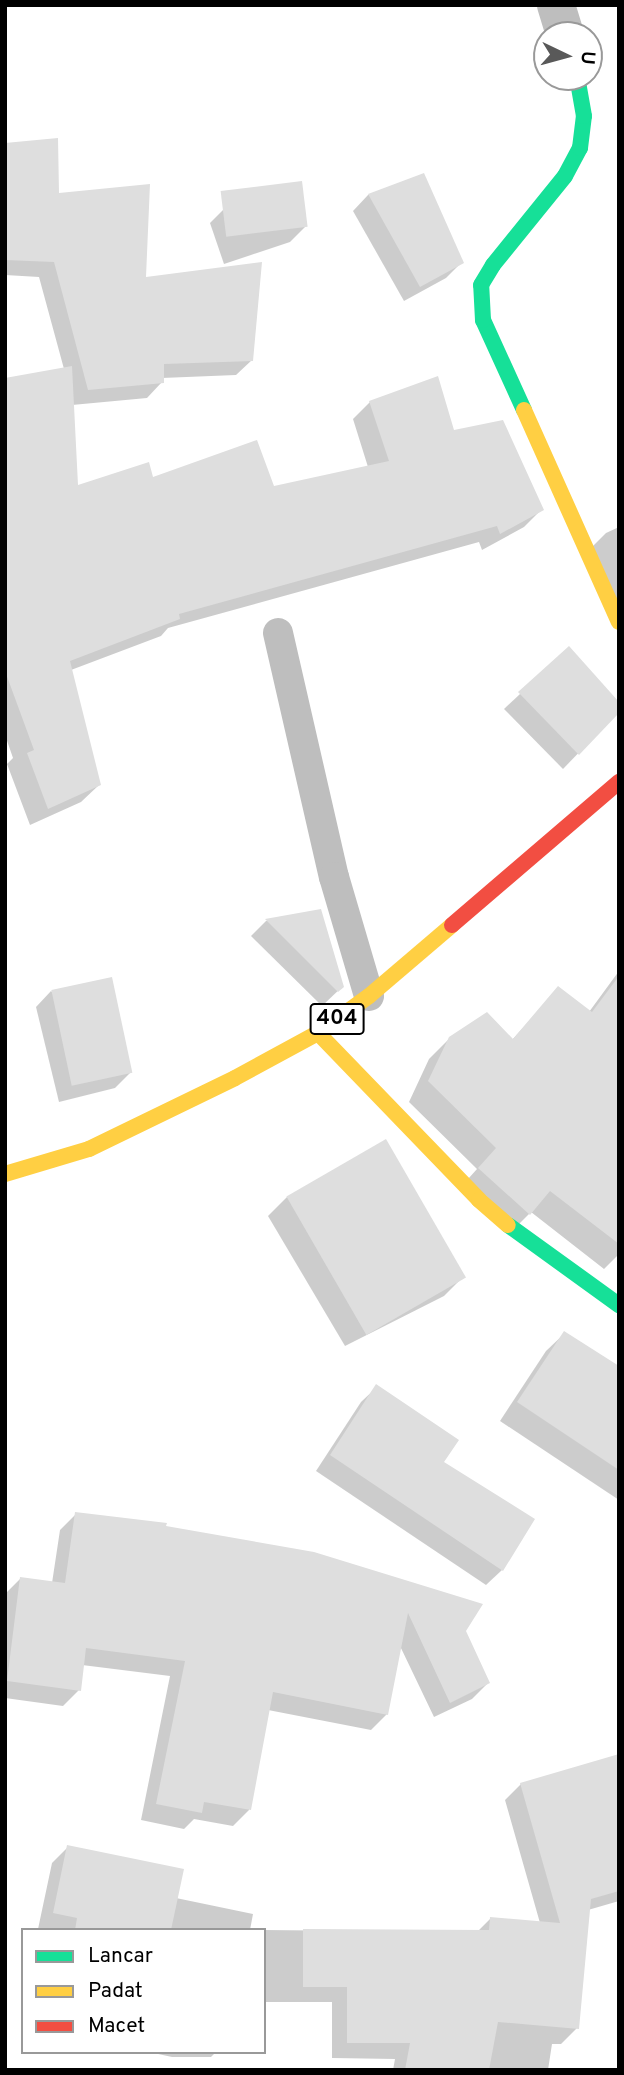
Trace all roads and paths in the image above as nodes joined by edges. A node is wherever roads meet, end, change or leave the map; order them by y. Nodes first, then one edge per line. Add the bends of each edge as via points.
1 (580, 91) edge
2 (619, 622) edge
3 (278, 633) dead end
4 (619, 782) edge
5 (369, 996) junction
6 (318, 1033) junction
7 (5, 1174) edge
8 (619, 1305) edge

1 - 2 street via 584,116 580,148 565,176 493,265 481,285 480,304 483,320
3 - 5 lane via 334,877
4 - 5 street, 404
5 - 6 street, 404
6 - 7 street, 404 via 89,1149
6 - 8 street via 479,1200 523,1238

